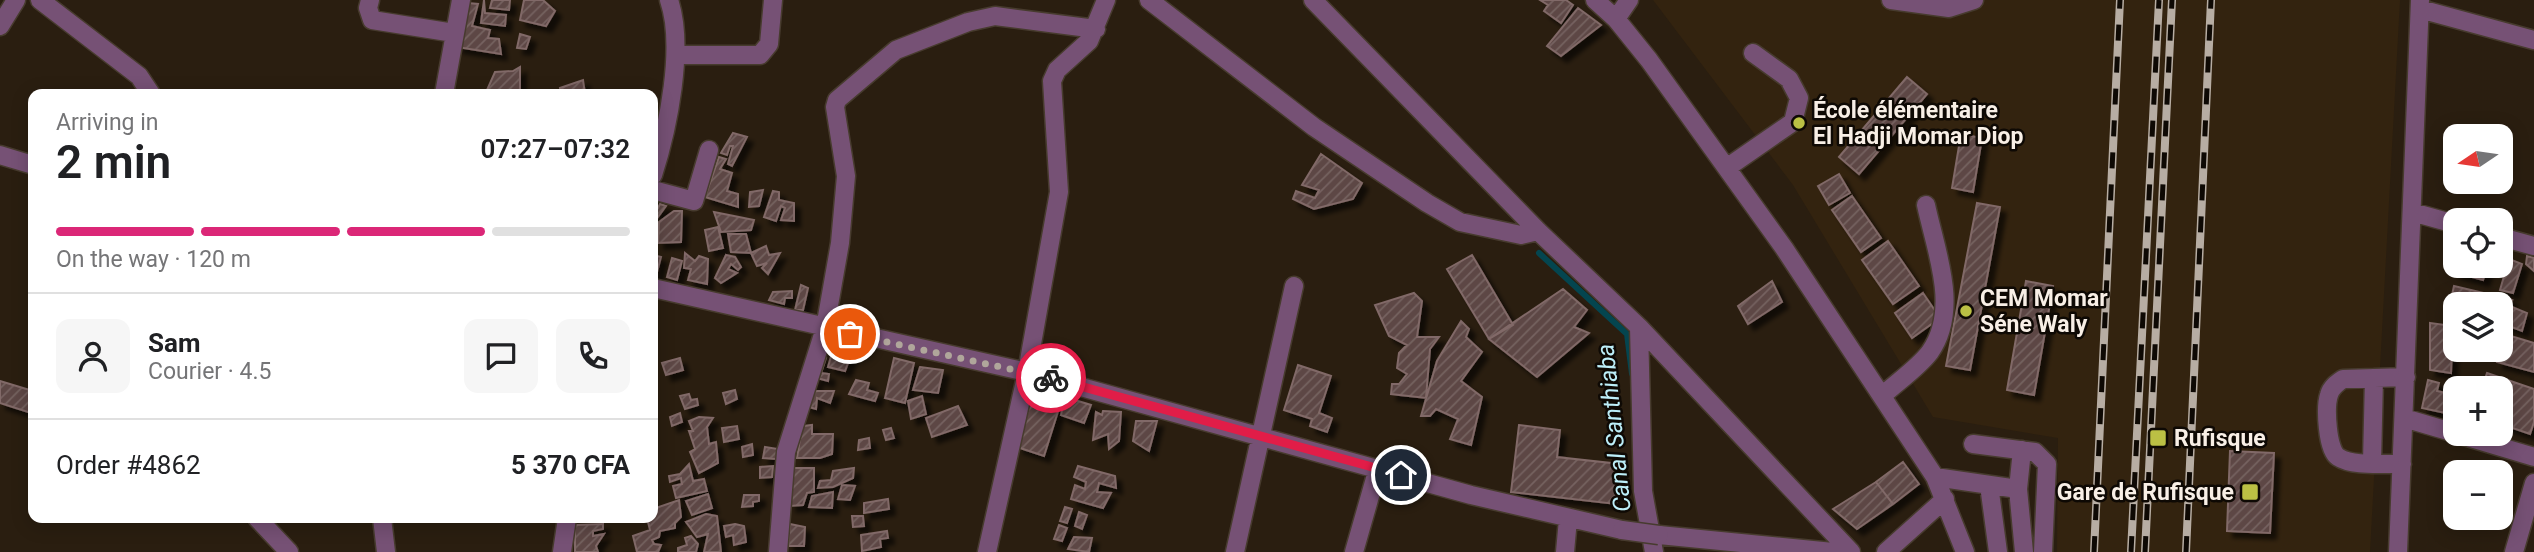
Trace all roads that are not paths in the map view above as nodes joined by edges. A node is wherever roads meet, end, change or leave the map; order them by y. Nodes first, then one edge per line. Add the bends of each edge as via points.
1 (16, 0) edge
2 (40, 0) edge
3 (370, 0) edge
4 (461, 0) edge
5 (669, 0) edge
6 (773, 0) edge
7 (1106, 0) edge
8 (1149, 0) edge
9 (1313, 0) edge
10 (1595, 0) edge
11 (1629, 0) edge
12 (1891, 0) edge
13 (1974, 0) edge
14 (2420, 4) edge
15 (993, 8) edge
16 (2454, 8) edge
17 (1616, 19) junction
18 (0, 26) edge
19 (1096, 29) junction
20 (454, 33) junction
21 (2534, 40) edge
22 (1753, 53) dead end
23 (677, 55) junction
24 (148, 89) edge
25 (445, 89) edge
26 (709, 149) dead end
27 (658, 150) edge
28 (0, 155) edge
29 (28, 163) edge
30 (1728, 167) junction
31 (658, 191) edge
32 (1926, 205) dead end
33 (2412, 212) junction
34 (2443, 221) edge
35 (1538, 231) junction
36 (2513, 240) edge
37 (2534, 246) edge
38 (1294, 286) dead end
39 (658, 289) edge
40 (1639, 327) junction
41 (825, 328) junction
42 (1027, 372) junction
43 (2406, 377) junction
44 (2374, 378) junction
45 (1882, 396) junction
46 (2404, 418) junction
47 (2443, 430) edge
48 (1263, 437) junction
49 (1973, 444) dead end
50 (2497, 446) edge
51 (2022, 450) junction
52 (2534, 457) edge
53 (2372, 462) junction
54 (2402, 464) junction
55 (1378, 468) junction
56 (1935, 477) junction
57 (2534, 483) edge
58 (1989, 485) junction
59 (2019, 497) junction
60 (1945, 499) junction
61 (2045, 505) junction
62 (1568, 519) junction
63 (262, 523) edge
64 (383, 523) edge
65 (566, 523) edge
66 (1657, 544) edge
67 (289, 552) edge
68 (387, 552) edge
69 (562, 552) edge
70 (778, 552) edge
71 (986, 552) edge
72 (1235, 552) edge
73 (1354, 552) edge
74 (1565, 552) edge
75 (1833, 552) edge
76 (1851, 552) edge
77 (1886, 552) edge
78 (1965, 552) edge
79 (1998, 552) edge
80 (2024, 552) edge
81 (2043, 552) edge
82 (2398, 552) edge
83 (2514, 552) edge

1 - 18 street
2 - 24 street via 139,76
3 - 20 street via 372,20
4 - 20 street
5 - 23 street via 676,20
6 - 23 street via 769,44 760,55
7 - 19 street
8 - 35 street via 1314,127 1427,204 1460,222 1521,235
9 - 35 street
10 - 17 street
11 - 17 street
12 - 13 street via 1949,8
14 - 16 street
14 - 33 street
15 - 19 street
15 - 41 street via 896,50 837,100 846,176
16 - 21 street
17 - 30 street
19 - 42 street via 1057,69 1052,81 1059,192
20 - 25 street
22 - 30 street via 1789,79 1799,98 1793,122
23 - 27 street
26 - 31 street via 695,201
28 - 29 street
30 - 45 street
32 - 45 street via 1947,306 1928,354
33 - 34 street
33 - 43 street
35 - 40 street
36 - 37 street
38 - 48 street
39 - 41 street
40 - 66 street via 1643,491
40 - 76 street
41 - 42 street
41 - 70 street via 786,452
42 - 48 street
42 - 71 street
43 - 44 street
43 - 46 street
44 - 53 street
44 - 53 street via 2343,379 2329,395 2329,446 2335,456
45 - 56 street
46 - 47 street
46 - 54 street
48 - 55 street
48 - 72 street
49 - 51 street
50 - 52 street
51 - 59 street
51 - 61 street via 2035,452 2047,464
53 - 54 street
54 - 82 street
55 - 62 street
55 - 73 street
56 - 58 street
56 - 60 street
57 - 83 street
58 - 59 street
58 - 79 street
59 - 61 street
59 - 80 street
60 - 77 street
60 - 78 street
61 - 81 street
62 - 66 street, bridge via 1622,530
62 - 74 street
63 - 67 street
64 - 68 street
65 - 69 street
66 - 75 street

